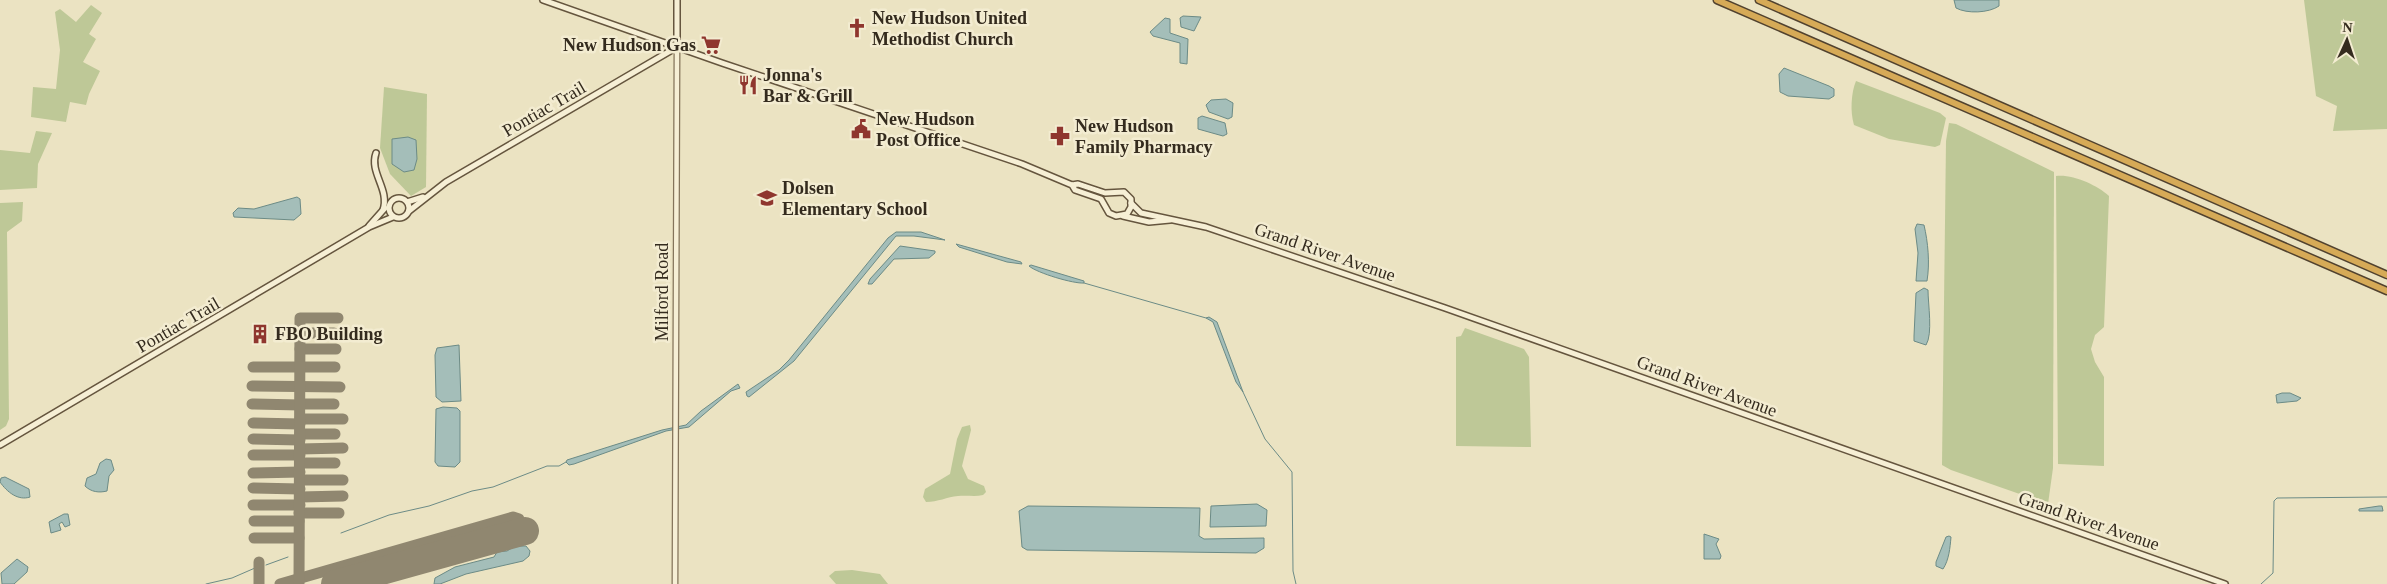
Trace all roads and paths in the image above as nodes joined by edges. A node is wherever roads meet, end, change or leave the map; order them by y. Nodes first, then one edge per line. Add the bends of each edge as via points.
1 (543, 0) edge
2 (677, 0) edge
3 (1717, 0) edge
4 (1759, 0) edge
5 (677, 47) junction
6 (376, 153) dead end
7 (1072, 185) junction
8 (1113, 192) junction
9 (426, 196) junction
10 (407, 202) junction
11 (1131, 203) junction
12 (389, 205) junction
13 (1106, 206) junction
14 (382, 210) junction
15 (409, 211) junction
16 (1123, 216) junction
17 (393, 217) junction
18 (1178, 220) junction
19 (369, 227) junction
20 (2387, 275) edge
21 (2387, 291) edge
22 (0, 445) edge
23 (675, 584) edge
24 (2225, 584) edge

1 - 5 main road
2 - 5 main road, Milford Road
3 - 21 highway
4 - 20 highway
5 - 7 main road via 1022,164
5 - 9 main road, Pontiac Trail
5 - 23 street, Milford Road
6 - 14 main road via 374,167 384,194
7 - 8 main road
7 - 13 main road via 1075,190 1101,200
8 - 11 main road via 1124,192
8 - 13 main road via 1107,198
9 - 10 main road, Pontiac Trail
9 - 15 main road, Pontiac Trail
10 - 12 main road via 396,198
10 - 15 main road
11 - 16 main road
11 - 18 main road, Grand River Avenue via 1141,213
12 - 14 main road, Pontiac Trail
12 - 17 main road
13 - 16 main road via 1112,215
14 - 19 main road, Pontiac Trail
15 - 17 main road via 403,217
16 - 18 main road, Grand River Avenue via 1149,222
17 - 19 main road, Pontiac Trail
18 - 24 main road, Grand River Avenue via 1206,226 1450,309
19 - 22 main road, Pontiac Trail

